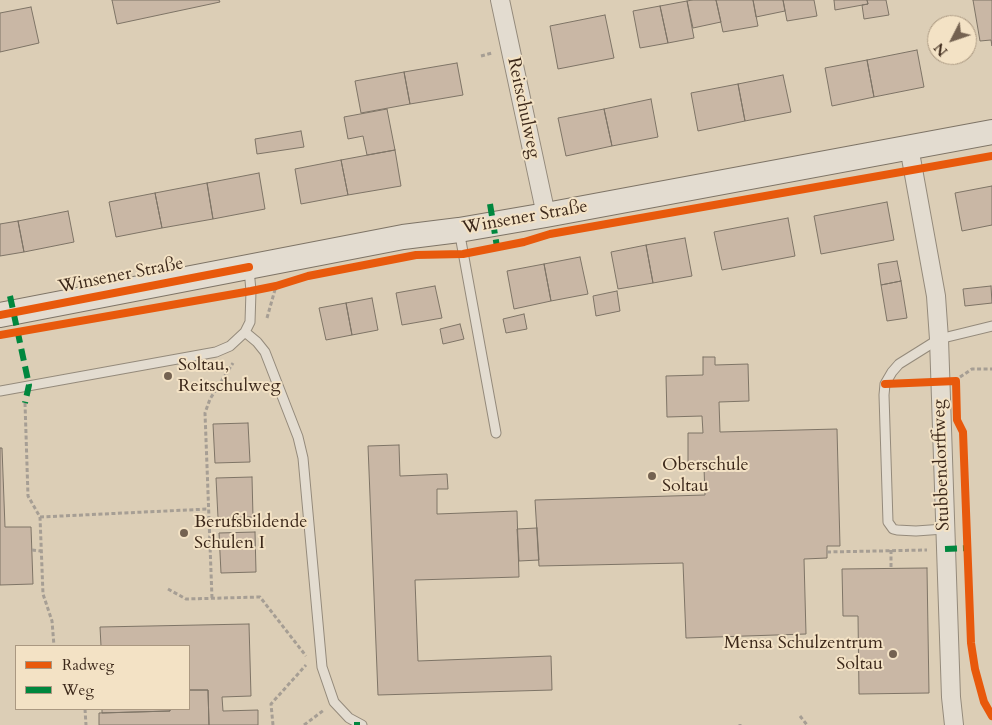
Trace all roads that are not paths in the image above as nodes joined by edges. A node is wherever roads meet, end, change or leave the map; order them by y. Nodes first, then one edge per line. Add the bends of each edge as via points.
1 (500, 0) edge
2 (992, 132) edge
3 (910, 147) junction
4 (546, 215) junction
5 (459, 230) junction
6 (249, 267) junction
7 (0, 315) edge
8 (992, 326) edge
9 (245, 332) junction
10 (939, 339) junction
11 (0, 391) edge
12 (496, 433) dead end
13 (944, 529) junction
14 (362, 725) edge
15 (954, 725) edge

1 - 4 street, Reitschulweg
2 - 3 main road, Winsener Straße
3 - 4 main road, Winsener Straße
3 - 10 street, Stubbendorffweg via 936,296
4 - 5 main road, Winsener Straße
5 - 6 main road, Winsener Straße via 403,237
5 - 12 lane
6 - 7 main road, Winsener Straße
6 - 9 lane via 251,313
8 - 10 lane
9 - 11 lane via 230,346 216,352
9 - 14 lane via 265,352 303,458 322,667 334,702 349,718
10 - 13 street, Stubbendorffweg via 948,381
10 - 13 lane via 899,364 892,372 885,384 884,404 887,516 890,526 900,531
13 - 15 street, Stubbendorffweg

